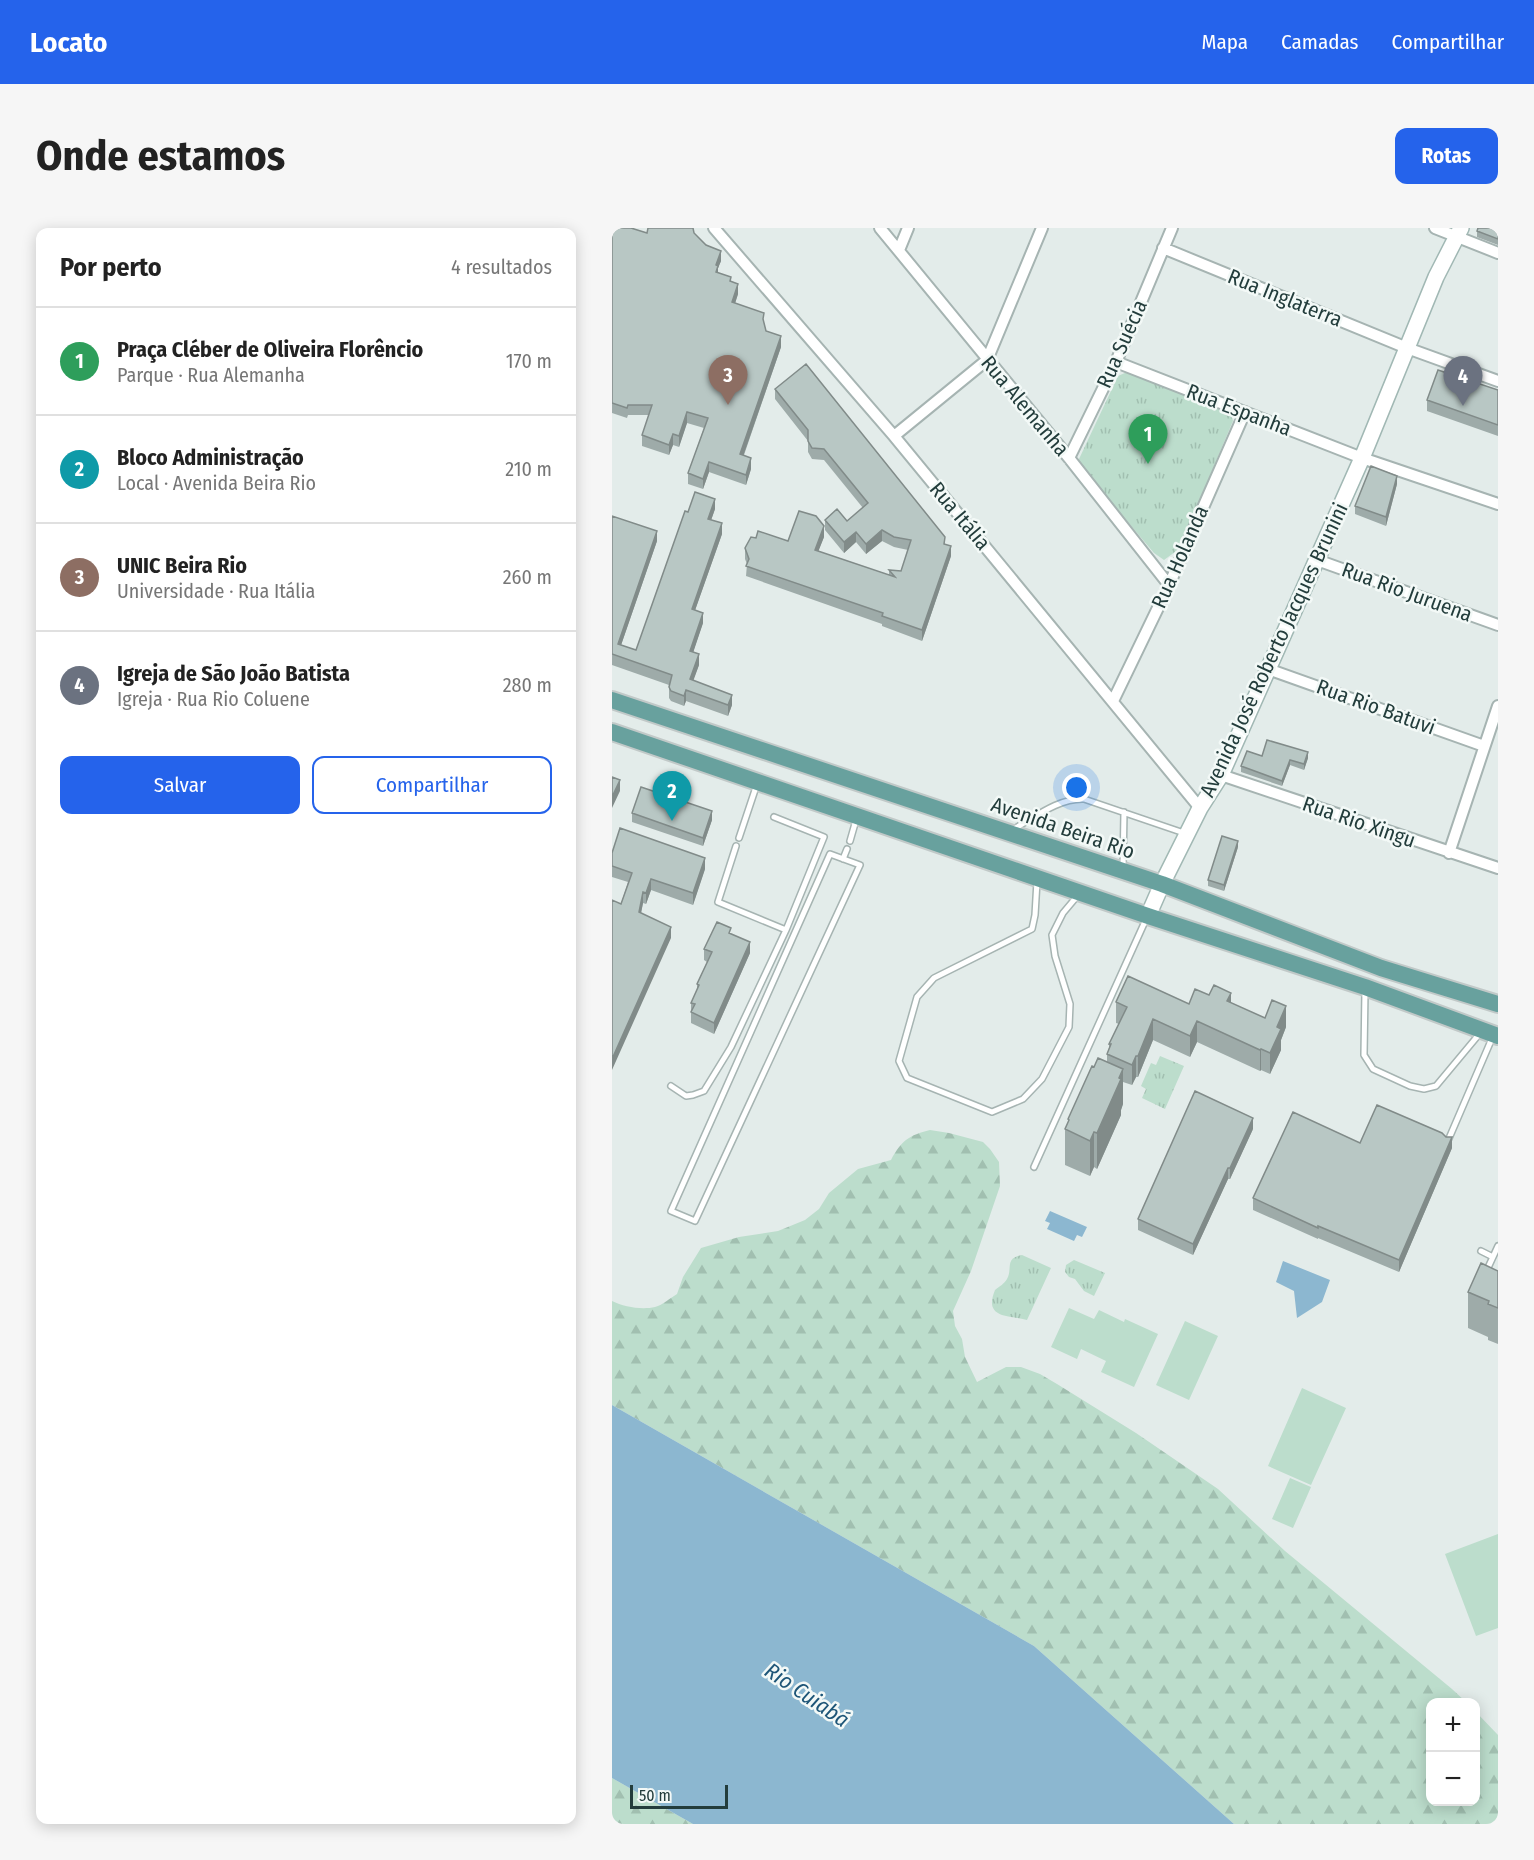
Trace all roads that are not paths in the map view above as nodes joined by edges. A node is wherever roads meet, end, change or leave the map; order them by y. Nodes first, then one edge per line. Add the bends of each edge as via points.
1 (714, 228) edge
2 (880, 228) edge
3 (908, 228) edge
4 (1042, 228) edge
5 (1172, 228) edge
6 (1435, 228) edge
7 (1459, 232) edge
8 (1163, 248) junction
9 (899, 250) junction
10 (1498, 253) edge
11 (1407, 348) junction
12 (987, 360) junction
13 (1116, 362) junction
14 (1498, 381) edge
15 (1245, 412) junction
16 (894, 436) junction
17 (1069, 458) junction
18 (1362, 458) junction
19 (1498, 504) edge
20 (1317, 560) junction
21 (1169, 585) junction
22 (1498, 625) edge
23 (1268, 669) junction
24 (612, 700) edge
25 (1113, 701) junction
26 (1498, 706) edge
27 (612, 732) edge
28 (1484, 746) junction
29 (1221, 775) junction
30 (757, 782) junction
31 (866, 785) junction
32 (1200, 808) junction
33 (1124, 812) junction
34 (857, 815) junction
35 (774, 817) dead end
36 (1008, 833) junction
37 (1187, 834) junction
38 (739, 838) dead end
39 (850, 841) dead end
40 (736, 846) dead end
41 (847, 849) dead end
42 (1449, 853) junction
43 (843, 859) junction
44 (1498, 868) edge
45 (1123, 872) junction
46 (1037, 876) junction
47 (1162, 884) junction
48 (1080, 892) junction
49 (1148, 916) junction
50 (786, 930) junction
51 (1381, 968) junction
52 (1365, 987) junction
53 (1498, 1004) edge
54 (1491, 1034) edge
55 (671, 1086) dead end
56 (1447, 1143) edge
57 (1034, 1167) dead end
58 (1498, 1246) edge
59 (1481, 1251) dead end
60 (1493, 1257) junction
61 (1483, 1280) edge

1 - 16 street, Rua Itália
2 - 9 street, Rua Alemanha
3 - 9 street
4 - 12 street
5 - 8 street, Rua Suécia
6 - 7 street
7 - 10 street
7 - 11 main road, Avenida José Roberto Jacques Brunini
8 - 11 street, Rua Inglaterra
8 - 13 street, Rua Suécia
9 - 12 street, Rua Alemanha
11 - 14 street, Rua Inglaterra
11 - 18 main road, Avenida José Roberto Jacques Brunini
12 - 16 street
12 - 17 street, Rua Alemanha
13 - 15 street, Rua Espanha
13 - 17 street, Rua Suécia
15 - 18 street, Rua Espanha
15 - 21 street, Rua Holanda
16 - 25 street, Rua Itália
17 - 21 street, Rua Alemanha
18 - 19 street, Rua Espanha
18 - 20 main road, Avenida José Roberto Jacques Brunini
20 - 22 street, Rua Rio Juruena
20 - 23 main road, Avenida José Roberto Jacques Brunini
21 - 25 street, Rua Holanda
23 - 28 street, Rua Rio Batuvi
23 - 29 main road, Avenida José Roberto Jacques Brunini
24 - 31 main road, Avenida Beira Rio
25 - 32 street, Rua Itália
26 - 28 street
27 - 30 main road
28 - 42 street
29 - 32 main road, Avenida José Roberto Jacques Brunini
29 - 42 street, Rua Rio Xingu
30 - 34 main road
30 - 38 lane
31 - 34 main road via 868,801
31 - 36 main road, Avenida Beira Rio
32 - 37 main road, Avenida José Roberto Jacques Brunini
33 - 36 lane via 1075,798
33 - 37 lane
33 - 45 lane
34 - 39 lane
34 - 46 main road
35 - 50 lane via 824,837
36 - 45 main road, Avenida Beira Rio
37 - 47 main road, Avenida José Roberto Jacques Brunini
40 - 50 lane via 718,902
41 - 43 lane
42 - 44 street, Rua Rio Xingu
43 - 43 lane via 860,865 694,1221 671,1211 830,854
45 - 47 main road, Avenida Beira Rio
46 - 48 main road
46 - 48 lane via 1032,929 934,978 917,997 899,1061 907,1078 992,1112 1023,1099 1042,1079 1069,1027 1070,1004 1052,935
47 - 49 main road, Avenida José Roberto Jacques Brunini
47 - 51 main road, Avenida Beira Rio
48 - 49 main road
49 - 52 main road
49 - 57 lane, Avenida José Roberto Jacques Brunini
50 - 55 lane via 730,1047 704,1091 686,1096
51 - 52 main road via 1367,974
51 - 53 main road, Avenida Beira Rio
52 - 54 main road
52 - 54 lane via 1364,1055 1373,1069 1410,1086 1436,1086
54 - 56 lane
58 - 60 lane
59 - 60 lane
60 - 61 lane

